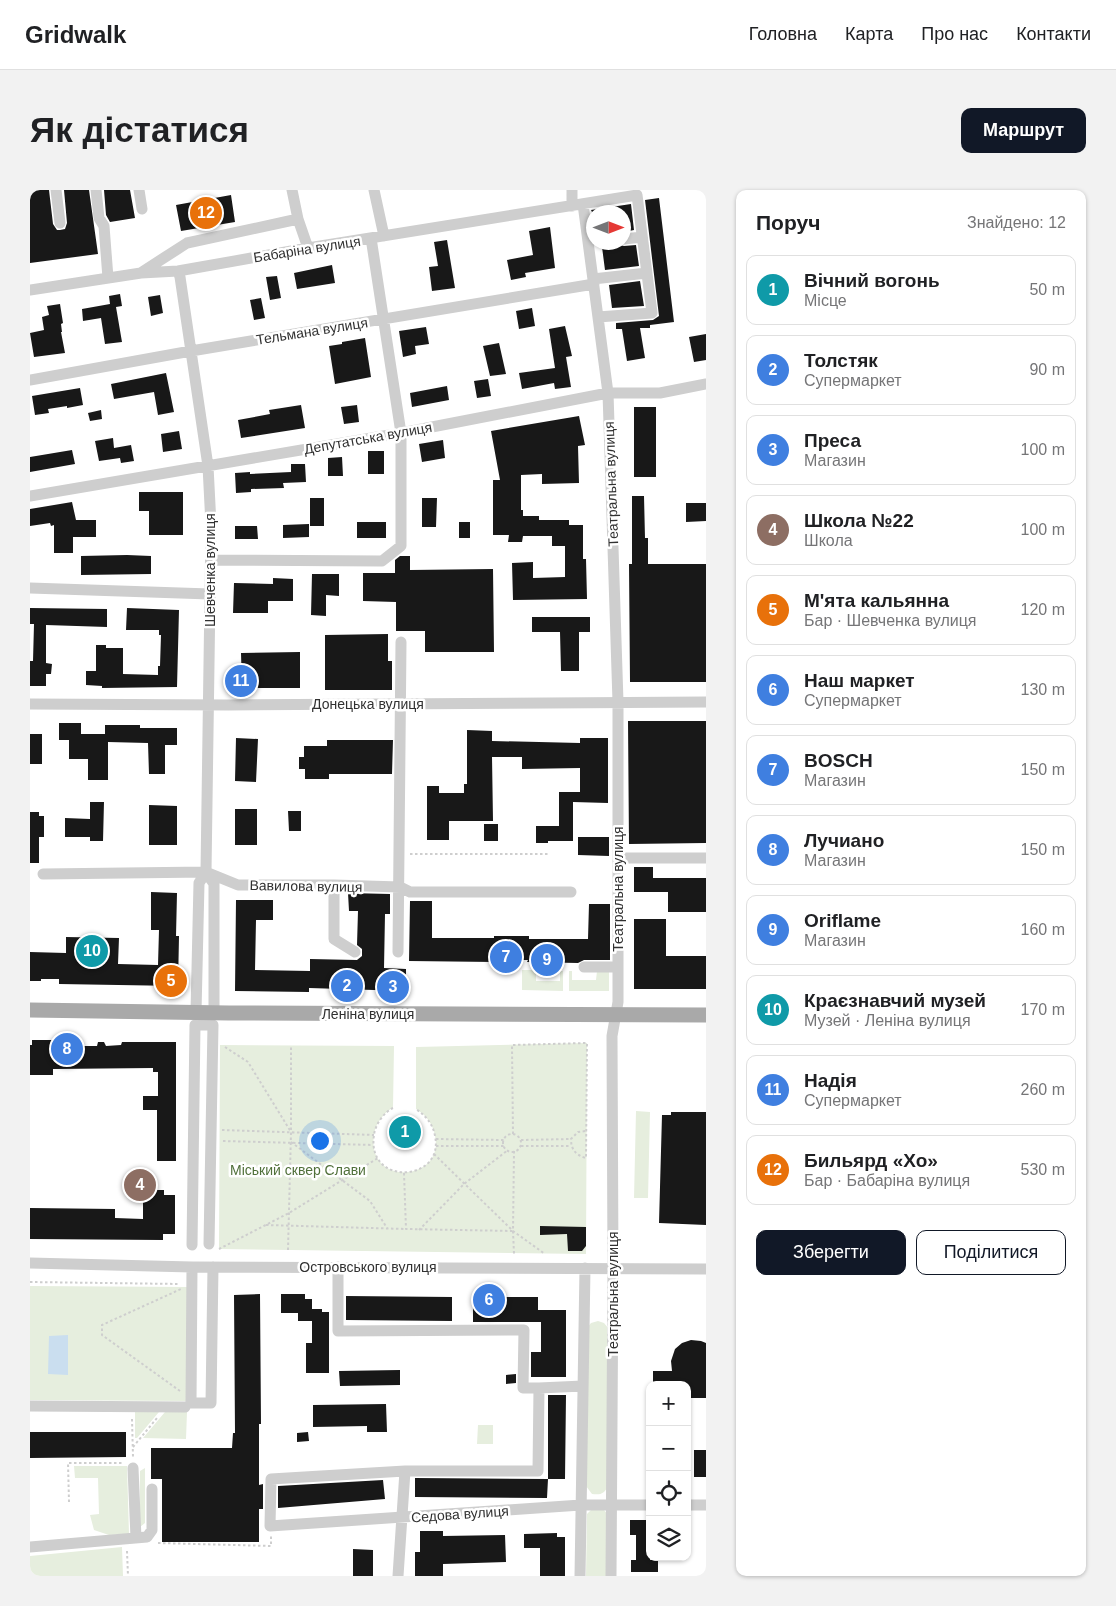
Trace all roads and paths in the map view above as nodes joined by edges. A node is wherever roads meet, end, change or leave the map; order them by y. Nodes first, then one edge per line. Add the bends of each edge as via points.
1 (56, 190) edge
2 (96, 190) edge
3 (139, 190) edge
4 (292, 190) edge
5 (374, 190) edge
6 (572, 190) edge
7 (578, 205) junction
8 (142, 208) dead end
9 (298, 219) junction
10 (60, 223) dead end
11 (586, 228) edge
12 (384, 236) junction
13 (642, 237) junction
14 (371, 238) junction
15 (631, 238) edge
16 (308, 248) junction
17 (591, 250) edge
18 (178, 271) junction
19 (141, 273) junction
20 (647, 273) junction
21 (108, 278) junction
22 (593, 281) junction
23 (30, 290) edge
24 (598, 317) junction
25 (382, 319) junction
26 (191, 351) junction
27 (30, 380) edge
28 (706, 384) edge
29 (608, 393) junction
30 (401, 433) junction
31 (208, 466) junction
32 (30, 496) edge
33 (211, 560) junction
34 (30, 588) edge
35 (210, 594) junction
36 (401, 642) dead end
37 (618, 702) junction
38 (706, 702) edge
39 (30, 704) edge
40 (401, 704) junction
41 (208, 705) junction
42 (400, 854) junction
43 (549, 854) dead end
44 (618, 858) junction
45 (706, 858) edge
46 (206, 872) junction
47 (43, 874) dead end
48 (334, 885) junction
49 (400, 887) junction
50 (571, 892) dead end
51 (355, 952) dead end
52 (398, 952) dead end
53 (584, 967) dead end
54 (618, 967) junction
55 (30, 1010) edge
56 (196, 1012) junction
57 (214, 1013) junction
58 (615, 1015) junction
59 (706, 1015) edge
60 (220, 1045) dead end
61 (291, 1046) dead end
62 (394, 1108) dead end
63 (416, 1109) dead end
64 (220, 1130) dead end
65 (586, 1130) junction
66 (292, 1132) junction
67 (513, 1134) junction
68 (374, 1135) junction
69 (436, 1139) junction
70 (504, 1140) junction
71 (521, 1140) junction
72 (571, 1140) junction
73 (220, 1141) dead end
74 (291, 1142) junction
75 (373, 1145) junction
76 (436, 1146) junction
77 (504, 1146) junction
78 (521, 1146) junction
79 (571, 1146) junction
80 (508, 1150) junction
81 (514, 1151) junction
82 (434, 1154) junction
83 (378, 1158) junction
84 (404, 1173) junction
85 (343, 1180) junction
86 (464, 1184) junction
87 (289, 1213) junction
88 (264, 1225) junction
89 (290, 1226) junction
90 (388, 1229) junction
91 (406, 1229) junction
92 (419, 1230) junction
93 (513, 1231) junction
94 (192, 1245) dead end
95 (214, 1247) joint
96 (288, 1250) dead end
97 (514, 1254) dead end
98 (545, 1254) dead end
99 (30, 1263) edge
100 (192, 1267) junction
101 (213, 1267) junction
102 (338, 1267) junction
103 (585, 1268) junction
104 (613, 1268) junction
105 (706, 1269) edge
106 (30, 1282) edge
107 (192, 1284) junction
108 (583, 1386) junction
109 (539, 1388) junction
110 (30, 1406) edge
111 (132, 1406) junction
112 (166, 1406) junction
113 (186, 1407) joint
114 (128, 1465) joint
115 (405, 1471) junction
116 (152, 1490) dead end
117 (69, 1502) dead end
118 (581, 1505) junction
119 (612, 1505) junction
120 (646, 1505) edge
121 (691, 1505) edge
122 (706, 1505) edge
123 (400, 1518) junction
124 (270, 1526) junction
125 (136, 1538) junction
126 (30, 1547) edge
127 (128, 1576) edge
128 (398, 1576) edge
129 (580, 1576) edge
130 (611, 1576) edge

1 - 10 street
2 - 21 street via 99,218 104,226
3 - 8 street
4 - 9 street
5 - 12 street
6 - 7 street, Театральна вулиця
7 - 11 street, Театральна вулиця
7 - 12 street, Бабаріна вулиця
7 - 13 street, Бабаріна вулиця via 637,195
9 - 16 street
9 - 19 street via 187,243
12 - 14 street, Бабаріна вулиця
13 - 15 street
13 - 20 street
14 - 16 street, Бабаріна вулиця
14 - 25 street
16 - 18 street, Бабаріна вулиця
17 - 22 street, Театральна вулиця
18 - 19 street, Бабаріна вулиця
18 - 26 street, Шевченка вулиця
19 - 21 street, Бабаріна вулиця
20 - 22 street, Тельмана вулиця
20 - 24 street via 652,313
21 - 23 street, Бабаріна вулиця
22 - 24 street, Театральна вулиця
22 - 25 street, Тельмана вулиця
24 - 29 street, Театральна вулиця
25 - 26 street, Тельмана вулиця
25 - 30 street
26 - 27 street, Тельмана вулиця
26 - 31 street, Шевченка вулиця
28 - 29 street, Депутатська вулиця via 660,393
29 - 30 street, Депутатська вулиця
29 - 37 street, Театральна вулиця
30 - 31 street, Депутатська вулиця
30 - 33 street via 401,546 382,561
31 - 32 street, Депутатська вулиця
31 - 33 street, Шевченка вулиця
33 - 35 street, Шевченка вулиця
34 - 35 street
35 - 41 street, Шевченка вулиця
36 - 40 street
37 - 38 street, Донецька вулиця
37 - 40 street, Донецька вулиця
37 - 44 street, Театральна вулиця
39 - 41 street, Донецька вулиця
40 - 41 street, Донецька вулиця
40 - 42 street
41 - 46 street, Шевченка вулиця
42 - 43 path
42 - 49 street
44 - 45 street
44 - 54 street, Театральна вулиця
46 - 47 street, Вавилова вулиця
46 - 48 street, Вавилова вулиця via 238,885
46 - 56 street, Шевченка вулиця via 199,883
46 - 57 street, Шевченка вулиця via 214,884
48 - 49 street, Вавилова вулиця
48 - 51 street via 334,939
49 - 50 street, Вавилова вулиця via 410,892
49 - 52 street
53 - 54 street
54 - 58 street, Театральна вулиця
55 - 56 main road, Леніна вулиця
56 - 57 main road, Леніна вулиця
57 - 58 main road, Леніна вулиця
58 - 59 main road, Леніна вулиця
58 - 104 street, Театральна вулиця via 612,1036
60 - 66 path via 248,1062
61 - 66 path
62 - 68 path via 381,1118
63 - 69 path via 433,1127
64 - 66 path
65 - 67 path via 587,1043 512,1045
65 - 72 path via 578,1132
65 - 79 path via 586,1158 579,1156
66 - 68 path
66 - 74 path
67 - 70 path
67 - 71 path
68 - 75 path
69 - 70 path
69 - 76 path
70 - 77 path
71 - 72 path
71 - 78 path
72 - 79 path
73 - 74 path
74 - 75 path
74 - 85 path
74 - 87 path
75 - 83 path
76 - 77 path
76 - 82 path
77 - 80 path
78 - 79 path
78 - 81 path
80 - 81 path
80 - 86 path
81 - 93 path
82 - 84 path via 425,1166 415,1172
82 - 86 path
83 - 84 path via 389,1169
83 - 85 path
84 - 91 path
85 - 87 path
85 - 90 path via 370,1200
86 - 92 path
86 - 93 path
87 - 88 path
87 - 89 path
88 - 89 path
88 - 95 path
89 - 90 path
89 - 96 path
90 - 91 path
91 - 92 path
92 - 93 path
93 - 97 path
93 - 98 path
94 - 95 street via 195,1026 213,1025
99 - 100 street, Островського вулиця
100 - 101 street, Островського вулиця
100 - 107 street
101 - 102 street, Островського вулиця
101 - 107 street via 211,1403 191,1403
102 - 103 street, Островського вулиця
102 - 109 street via 338,1331 524,1330 523,1388
103 - 104 street, Островського вулиця
103 - 108 street, Театральна вулиця
104 - 105 street, Островського вулиця
104 - 119 street, Театральна вулиця
106 - 107 path
107 - 113 path via 102,1326 102,1335 181,1392
108 - 109 street
108 - 118 street, Театральна вулиця
109 - 115 street via 538,1471
110 - 111 street
111 - 112 street
111 - 112 path via 133,1447
112 - 113 street
114 - 117 path via 68,1463
114 - 125 street
115 - 123 street
115 - 124 street via 271,1479
116 - 125 street via 152,1530
118 - 119 street, Седова вулиця
118 - 123 street, Седова вулиця
118 - 129 street, Театральна вулиця
119 - 120 street, Седова вулиця
119 - 130 street, Театральна вулиця
121 - 122 street
123 - 124 street, Седова вулиця
123 - 128 street
124 - 125 path via 271,1546 154,1543
125 - 126 street
125 - 127 path

